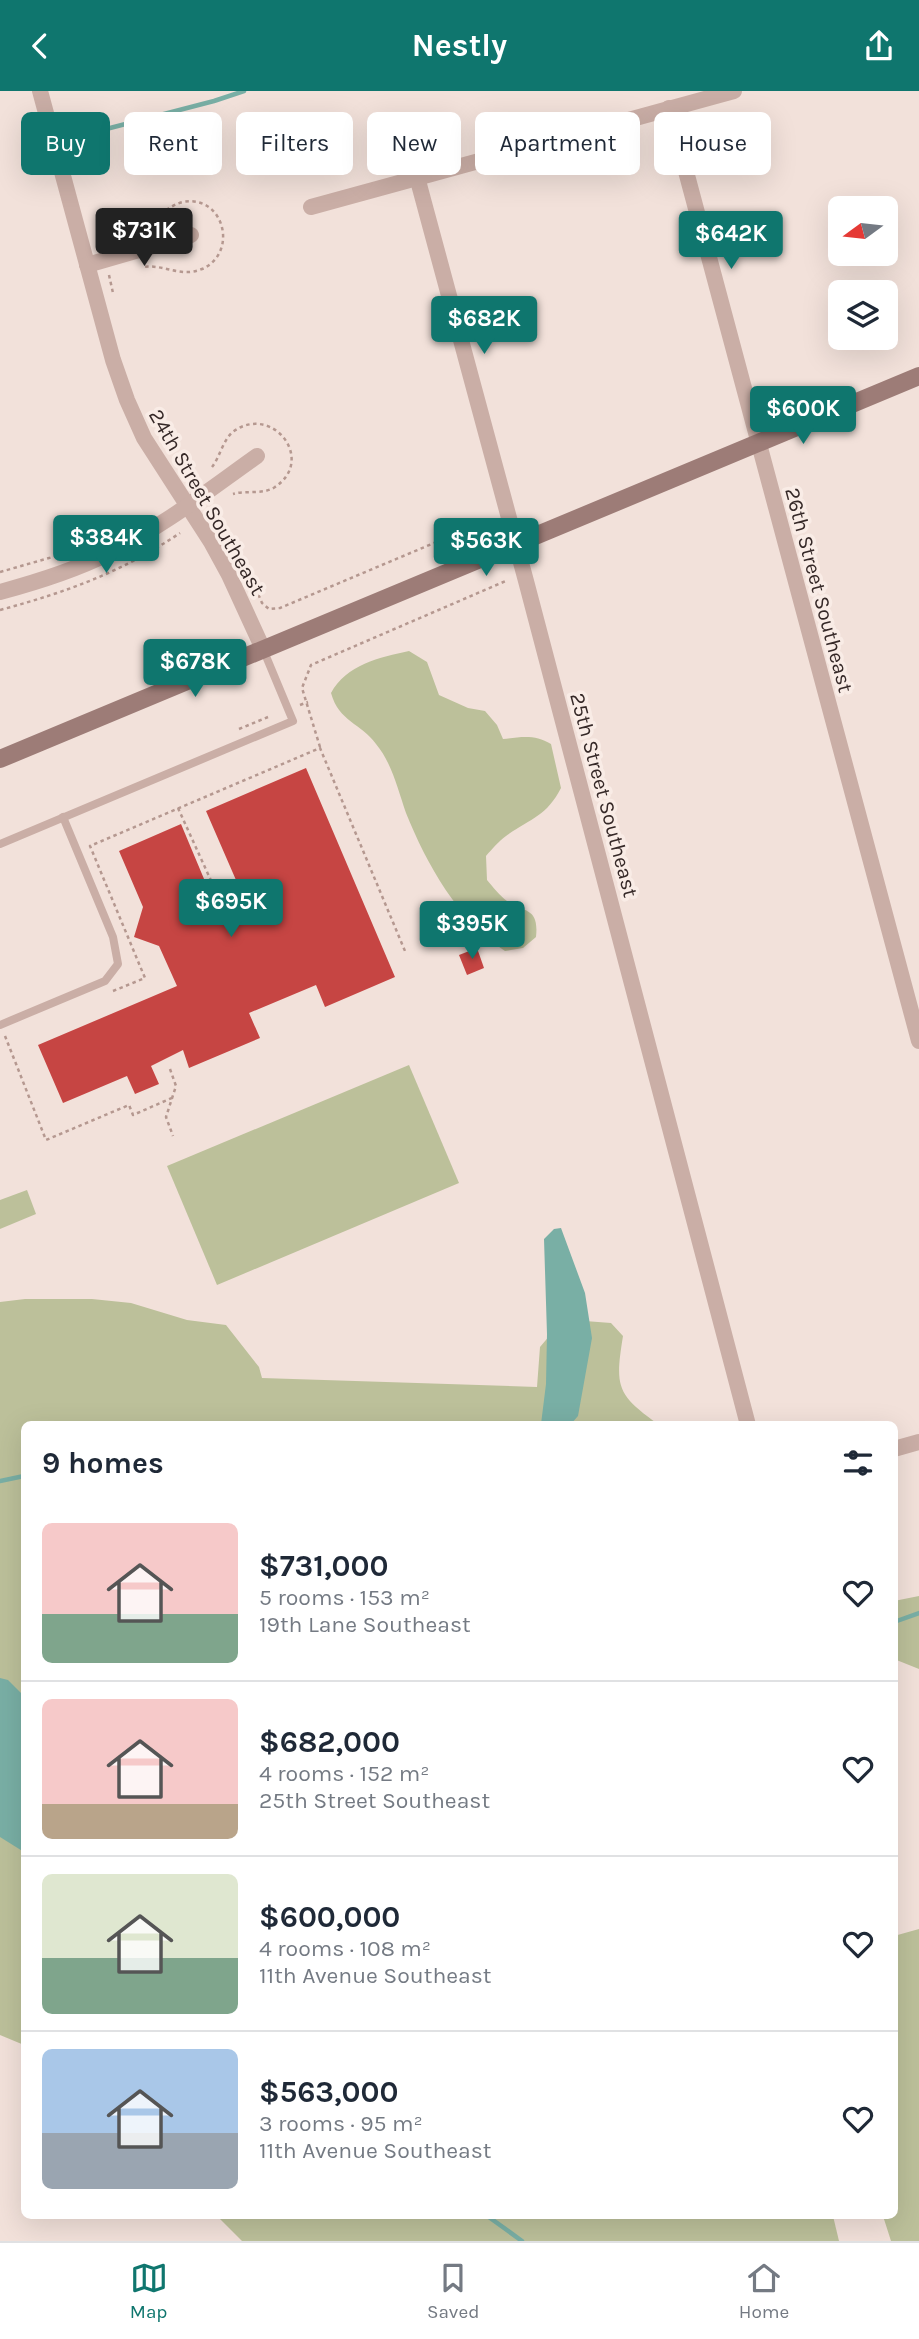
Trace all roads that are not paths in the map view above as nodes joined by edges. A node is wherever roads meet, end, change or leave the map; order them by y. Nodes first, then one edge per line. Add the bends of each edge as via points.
1 (40, 91) edge
2 (734, 91) edge
3 (669, 108) junction
4 (416, 177) junction
5 (311, 207) dead end
6 (191, 235) dead end
7 (87, 265) junction
8 (919, 376) edge
9 (758, 444) junction
10 (257, 456) dead end
11 (187, 505) junction
12 (516, 545) junction
13 (0, 592) edge
14 (263, 649) junction
15 (0, 759) edge
16 (63, 817) junction
17 (0, 844) edge
18 (0, 1025) edge
19 (919, 1041) edge
20 (747, 1421) edge
21 (919, 1442) edge
22 (898, 1448) edge

1 - 7 street, 24th Street Southeast
2 - 3 street
3 - 4 street
3 - 9 street, 26th Street Southeast
4 - 5 street
4 - 12 street, 25th Street Southeast
6 - 7 street
7 - 11 street, 24th Street Southeast via 127,400 144,438
8 - 9 main road
9 - 12 main road
9 - 19 street, 26th Street Southeast
10 - 11 street
11 - 13 street via 108,554
11 - 14 street, 24th Street Southeast via 229,575
12 - 14 main road
12 - 20 street, 25th Street Southeast
14 - 15 main road
14 - 16 lane via 293,721
16 - 17 lane
16 - 18 lane via 113,937 118,964 105,981
21 - 22 street

